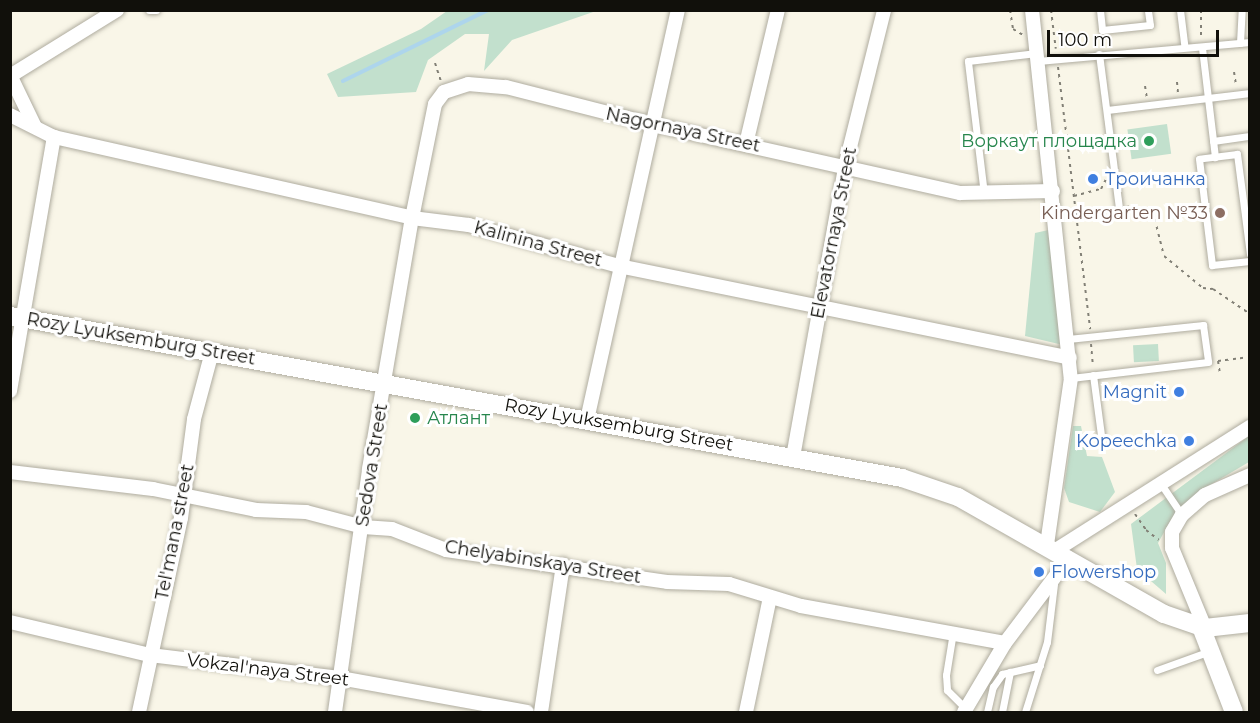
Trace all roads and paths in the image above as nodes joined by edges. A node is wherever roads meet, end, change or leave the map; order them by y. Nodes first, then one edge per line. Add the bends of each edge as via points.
1 (117, 10) edge
2 (149, 10) edge
3 (156, 10) edge
4 (678, 10) edge
5 (778, 10) edge
6 (884, 10) edge
7 (1032, 10) edge
8 (1051, 10) edge
9 (1100, 10) edge
10 (1148, 10) edge
11 (1180, 10) edge
12 (1201, 10) edge
13 (1242, 10) edge
14 (1250, 42) edge
15 (1240, 43) junction
16 (1184, 45) junction
17 (1202, 48) junction
18 (1099, 54) junction
19 (1038, 57) junction
20 (1057, 58) junction
21 (435, 63) dead end
22 (1234, 72) dead end
23 (11, 75) edge
24 (444, 92) junction
25 (1250, 93) edge
26 (1237, 95) junction
27 (1208, 98) junction
28 (1107, 110) junction
29 (10, 115) edge
30 (651, 124) junction
31 (35, 127) junction
32 (1250, 136) edge
33 (54, 137) junction
34 (1213, 141) junction
35 (746, 144) junction
36 (1215, 157) junction
37 (1114, 163) junction
38 (845, 167) junction
39 (1053, 191) junction
40 (984, 194) junction
41 (1074, 196) junction
42 (1134, 206) junction
43 (1119, 208) junction
44 (1100, 211) junction
45 (1134, 213) dead end
46 (1076, 214) junction
47 (1101, 217) dead end
48 (412, 219) junction
49 (1250, 254) edge
50 (1250, 261) edge
51 (619, 266) junction
52 (818, 308) junction
53 (1250, 314) edge
54 (17, 317) edge
55 (1091, 337) junction
56 (1068, 339) junction
57 (212, 352) junction
58 (1250, 357) edge
59 (1070, 358) junction
60 (1218, 361) dead end
61 (1093, 375) junction
62 (1071, 378) junction
63 (385, 383) junction
64 (10, 391) edge
65 (587, 420) junction
66 (1250, 427) edge
67 (1101, 435) dead end
68 (793, 457) junction
69 (10, 472) edge
70 (1250, 475) edge
71 (1161, 484) junction
72 (184, 495) junction
73 (1129, 506) junction
74 (1182, 515) junction
75 (363, 527) junction
76 (1172, 548) junction
77 (1057, 551) junction
78 (563, 565) junction
79 (1054, 580) junction
80 (770, 597) junction
81 (10, 622) edge
82 (1250, 623) edge
83 (1203, 628) junction
84 (953, 632) junction
85 (1005, 643) junction
86 (1210, 651) junction
87 (150, 656) junction
88 (1040, 665) junction
89 (1157, 670) dead end
90 (1010, 672) junction
91 (340, 678) junction
92 (965, 711) edge
93 (139, 712) edge
94 (334, 712) edge
95 (527, 712) edge
96 (541, 712) edge
97 (746, 712) edge
98 (987, 712) edge
99 (1002, 712) edge
100 (1025, 712) edge
101 (1234, 712) edge

1 - 23 street
2 - 3 lane
4 - 30 street
5 - 35 street
6 - 38 street, Elevatornaya Street
7 - 19 street
8 - 20 path
9 - 10 lane via 1102,30 1149,25
11 - 16 lane
12 - 17 path
13 - 15 lane
14 - 15 lane
15 - 17 lane
16 - 17 lane
16 - 18 lane
17 - 27 lane
18 - 20 lane
18 - 28 lane
19 - 20 lane
19 - 39 street
19 - 40 lane via 968,61
20 - 41 path
21 - 24 path
22 - 26 path
23 - 31 street
24 - 30 street, Nagornaya Street via 468,84 506,87
24 - 48 street via 435,104
25 - 26 lane
26 - 27 lane
27 - 28 lane
27 - 34 lane
28 - 37 lane
29 - 31 street, Kalinina Street
30 - 35 street, Nagornaya Street
30 - 51 street
31 - 33 street, Kalinina Street
32 - 34 lane
33 - 48 street, Kalinina Street
33 - 54 street
34 - 36 lane
35 - 38 street, Nagornaya Street
36 - 49 lane via 1237,154
36 - 50 lane via 1199,159 1212,266
37 - 41 path via 1101,189
37 - 43 lane
38 - 40 street, Nagornaya Street via 960,193
38 - 52 street, Elevatornaya Street
39 - 40 street, Nagornaya Street
39 - 56 street
41 - 46 path
42 - 43 path
42 - 45 path
42 - 53 path via 1153,212 1164,256 1203,288 1213,289
43 - 44 path
44 - 46 path
44 - 47 path
46 - 55 path
48 - 51 street, Kalinina Street via 469,225
48 - 63 street, Sedova Street
51 - 52 street, Kalinina Street
51 - 65 street
52 - 59 street, Kalinina Street via 854,312
52 - 68 street, Elevatornaya Street
54 - 57 street, Rozy Lyuksemburg Street
54 - 64 street
55 - 56 lane
55 - 61 path
55 - 61 lane via 1203,326 1208,362
56 - 59 street
57 - 63 street, Rozy Lyuksemburg Street
57 - 72 street, Tel'mana street via 194,419
58 - 60 path
59 - 62 street
61 - 62 lane
61 - 67 lane
62 - 77 street
63 - 65 street, Rozy Lyuksemburg Street
63 - 75 street, Sedova Street
65 - 68 street, Rozy Lyuksemburg Street
66 - 71 street
68 - 77 street, Rozy Lyuksemburg Street via 931,486
69 - 72 street, Chelyabinskaya Street
70 - 74 street via 1205,495
71 - 73 street
71 - 74 lane
72 - 75 street, Chelyabinskaya Street via 256,510 306,512
72 - 87 street, Tel'mana street
73 - 76 path via 1146,530
73 - 77 street
74 - 76 street via 1172,532
75 - 78 street, Chelyabinskaya Street via 392,529 446,550
75 - 91 street, Sedova Street
76 - 83 street
77 - 79 street
77 - 83 street, Rozy Lyuksemburg Street via 1164,614
78 - 80 street, Chelyabinskaya Street via 667,582 729,584
78 - 96 street
79 - 85 street
79 - 88 lane
80 - 84 street, Chelyabinskaya Street via 801,606
80 - 97 street
81 - 87 street, Vokzal'naya Street
82 - 83 street
83 - 86 street
84 - 85 street, Chelyabinskaya Street
84 - 92 lane via 947,690
85 - 92 street
86 - 89 lane
86 - 101 street
87 - 91 street, Vokzal'naya Street
87 - 93 street, Tel'mana street
88 - 90 lane
88 - 100 lane
90 - 98 lane via 1002,674 993,687
90 - 99 lane
91 - 94 street, Sedova Street
91 - 95 street, Vokzal'naya Street

